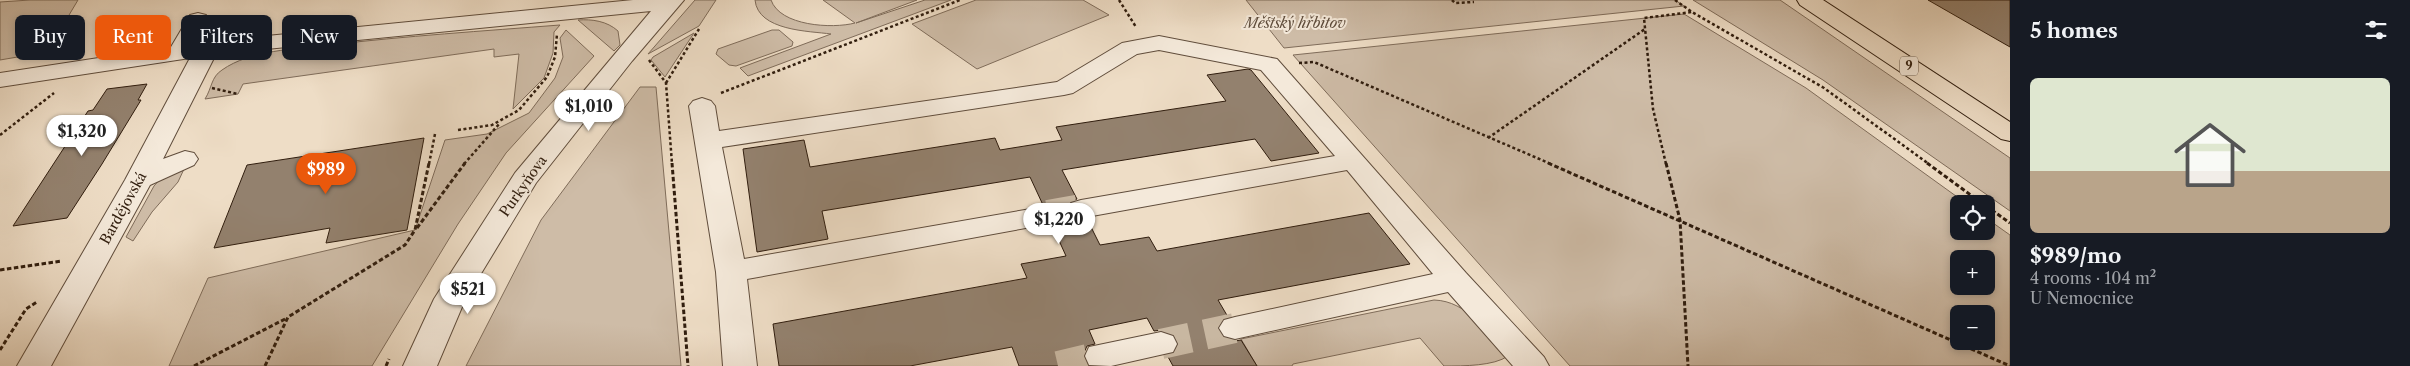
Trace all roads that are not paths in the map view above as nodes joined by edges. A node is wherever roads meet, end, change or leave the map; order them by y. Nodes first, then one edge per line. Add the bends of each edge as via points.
1 (630, 0) edge
2 (1808, 0) edge
3 (672, 1) edge
4 (572, 20) junction
5 (272, 43) edge
6 (181, 49) edge
7 (179, 52) joint
8 (640, 53) junction
9 (201, 60) edge
10 (0, 80) edge
11 (702, 106) road end
12 (2010, 133) edge
13 (708, 141) junction
14 (185, 159) dead end
15 (1354, 161) junction
16 (139, 180) junction
17 (1081, 209) tunnel mouth
18 (1048, 215) tunnel mouth
19 (731, 272) junction
20 (1455, 280) junction
21 (1235, 328) tunnel mouth
22 (1161, 344) tunnel mouth
23 (48, 353) edge
24 (1101, 356) tunnel mouth
25 (420, 366) edge
26 (740, 366) edge
27 (1532, 366) edge

1 - 4 street
2 - 12 main road, 9
3 - 4 street
3 - 8 street, Purkyňova
4 - 5 street
4 - 8 street via 620,25 629,33
6 - 7 street
7 - 10 street
8 - 25 street, Purkyňova via 525,179 450,299
9 - 16 street, Bardějovská
11 - 13 street
13 - 15 street via 1064,88 1130,48 1159,42 1269,64
13 - 19 street
14 - 16 street
15 - 17 street
15 - 20 street
16 - 23 street, Bardějovská
18 - 19 street
19 - 26 street
20 - 21 street
20 - 27 street
22 - 24 street

